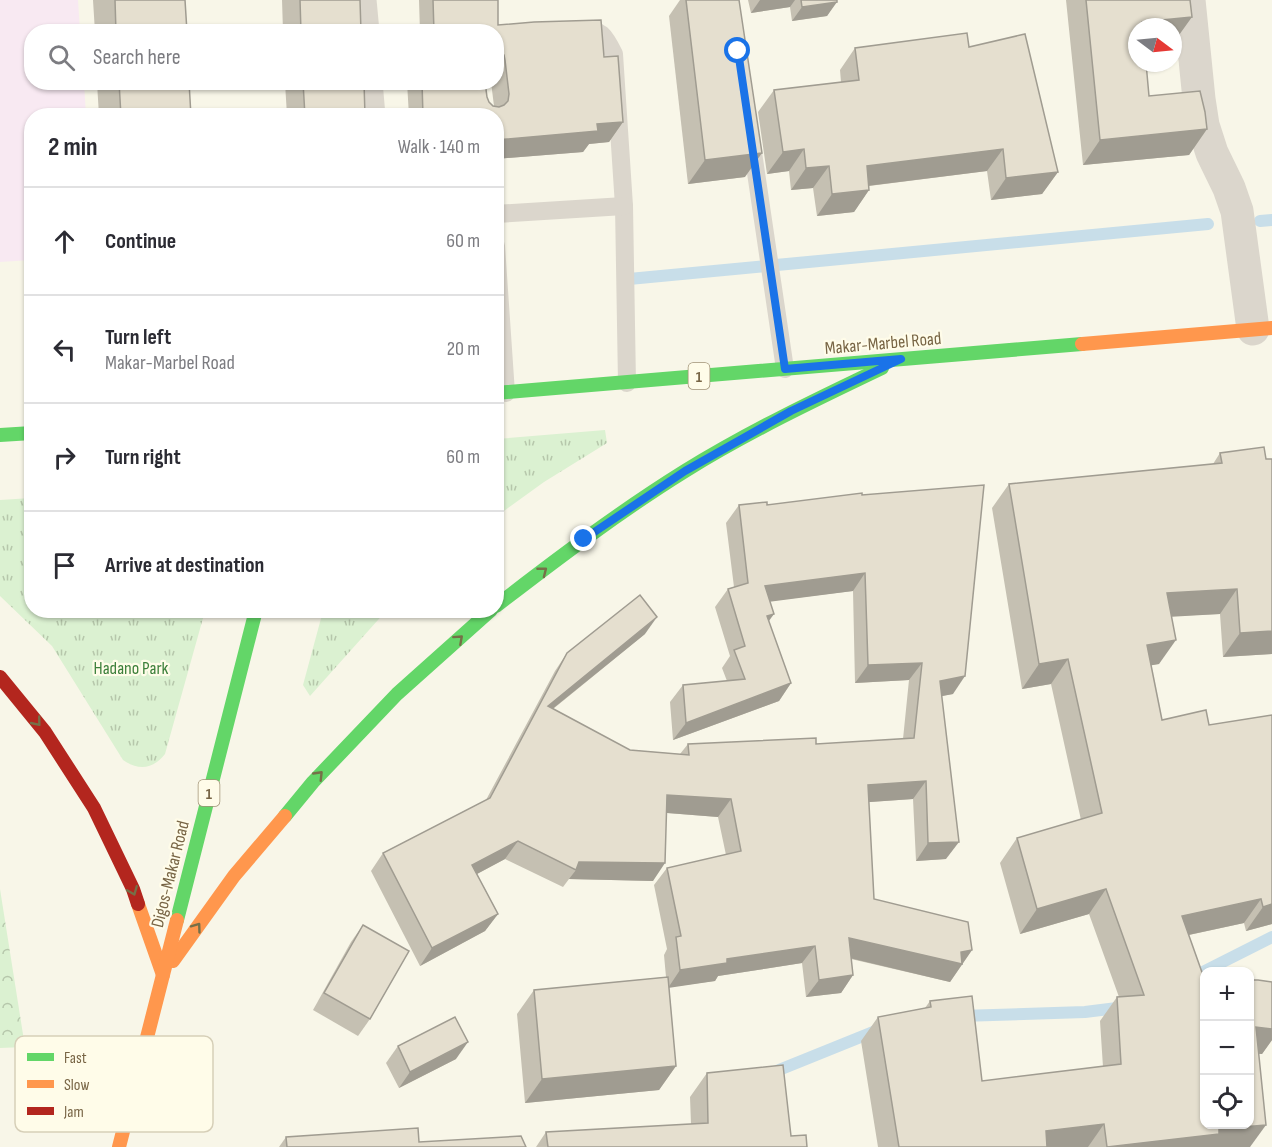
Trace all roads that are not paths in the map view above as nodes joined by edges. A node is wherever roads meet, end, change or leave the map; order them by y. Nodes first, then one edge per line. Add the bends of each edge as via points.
1 (360, 0) edge
2 (1190, 0) edge
3 (362, 24) edge
4 (568, 29) edge
5 (367, 90) edge
6 (368, 108) edge
7 (748, 122) edge
8 (624, 207) junction
9 (504, 214) edge
10 (1262, 329) edge
11 (901, 359) junction
12 (785, 369) junction
13 (627, 382) junction
14 (504, 393) edge
15 (24, 434) edge
16 (0, 435) edge
17 (504, 600) edge
18 (254, 618) edge
19 (482, 618) edge
20 (0, 676) edge
21 (163, 975) junction
22 (147, 1036) edge
23 (123, 1132) edge
24 (119, 1147) edge

1 - 3 street
2 - 10 street via 1203,125 1237,211
4 - 8 lane via 592,28 605,36 614,54
5 - 6 street
7 - 12 lane
8 - 9 lane
8 - 13 lane
10 - 11 main road, Makar-Marbel Road / 1
11 - 12 main road, Makar-Marbel Road / 1
17 -> 11 main road via 584,539 685,471 791,411
12 - 13 main road, Makar-Marbel Road / 1
13 - 14 main road, Makar-Marbel Road / 1
15 - 16 main road
18 - 21 main road, Digos-Makar Road / 1
21 -> 19 main road via 234,876 313,782 397,694
20 -> 21 main road via 45,732 94,808 133,889
21 - 22 main road, Digos-Makar Road / 1
23 - 24 main road, Digos-Makar Road / 1

